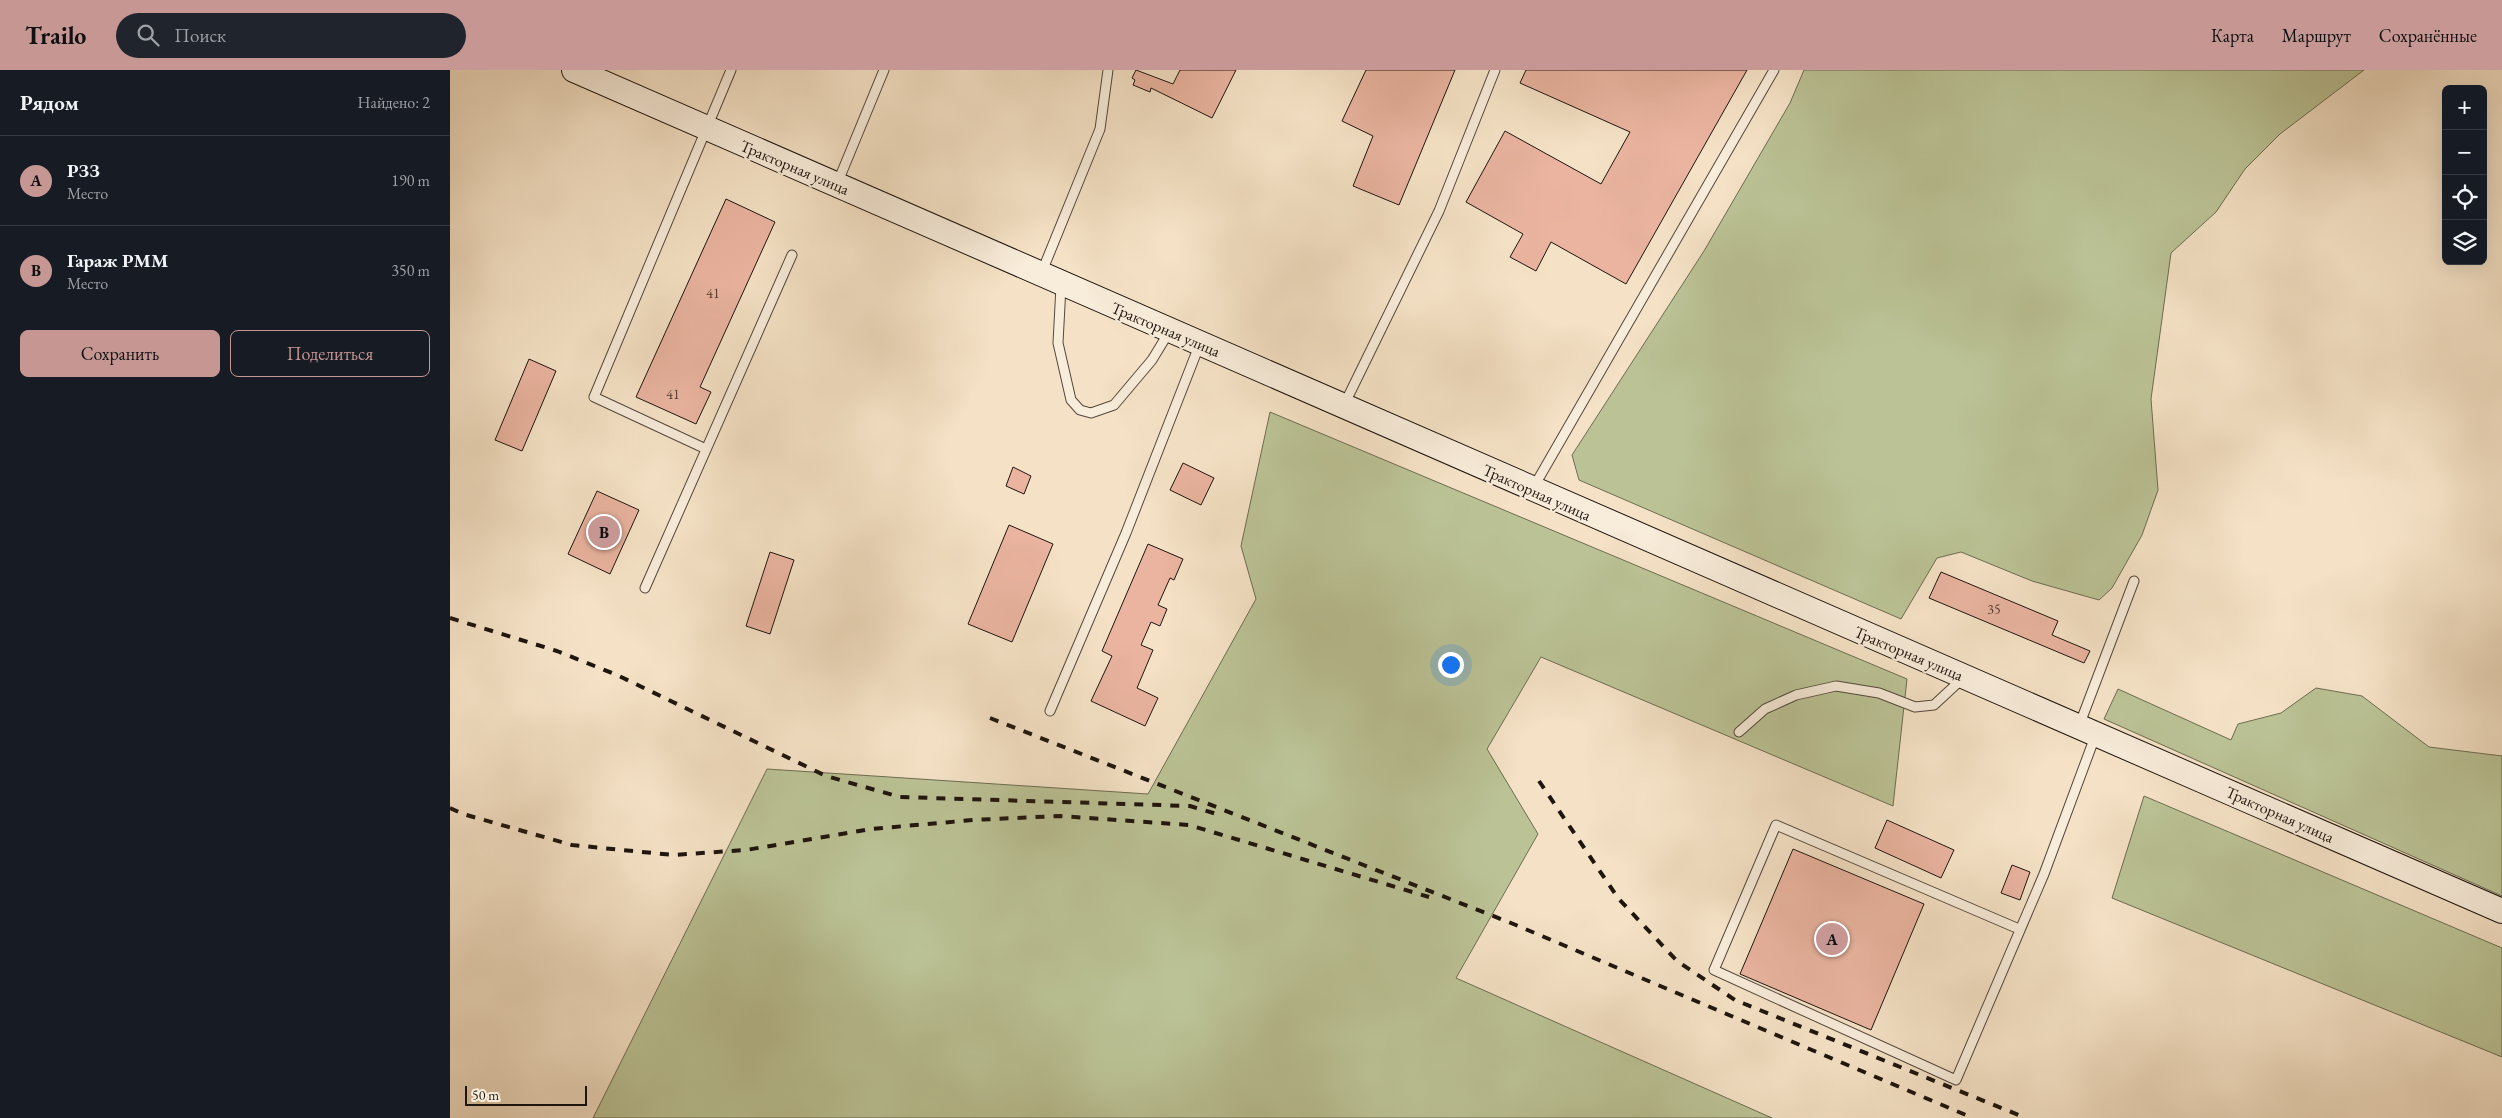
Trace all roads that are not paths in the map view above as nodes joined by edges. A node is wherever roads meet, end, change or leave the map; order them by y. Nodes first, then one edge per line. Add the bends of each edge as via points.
1 (574, 70) edge
2 (731, 70) edge
3 (884, 70) edge
4 (1108, 70) edge
5 (1495, 70) edge
6 (1774, 70) edge
7 (708, 129) junction
8 (837, 184) junction
9 (792, 255) dead end
10 (1051, 279) junction
11 (1170, 331) junction
12 (1200, 344) junction
13 (1344, 406) junction
14 (706, 449) junction
15 (1532, 490) junction
16 (2134, 581) dead end
17 (645, 588) dead end
18 (1964, 677) junction
19 (1050, 711) dead end
20 (2088, 730) junction
21 (1739, 732) dead end
22 (2502, 911) edge
23 (2018, 929) junction

1 - 7 main road, Тракторная улица
2 - 7 lane
3 - 8 lane
4 - 10 lane via 1100,129
5 - 13 lane via 1439,211
6 - 15 lane
7 - 8 main road, Тракторная улица
7 - 14 lane via 594,397
8 - 10 main road, Тракторная улица
9 - 14 lane
10 - 11 main road, Тракторная улица
10 - 11 lane via 1058,343 1071,400 1080,410 1091,413 1114,405 1152,360
11 - 12 main road, Тракторная улица
12 - 13 main road, Тракторная улица
12 - 19 lane via 1126,533
13 - 15 main road, Тракторная улица
14 - 17 lane
15 - 18 main road, Тракторная улица
16 - 20 lane
18 - 20 main road, Тракторная улица
18 - 21 lane via 1934,705 1915,707 1879,694 1836,686 1796,695 1765,709
20 - 22 main road, Тракторная улица
20 - 23 lane via 2044,874
23 - 23 lane via 1956,1080 1714,970 1776,825

